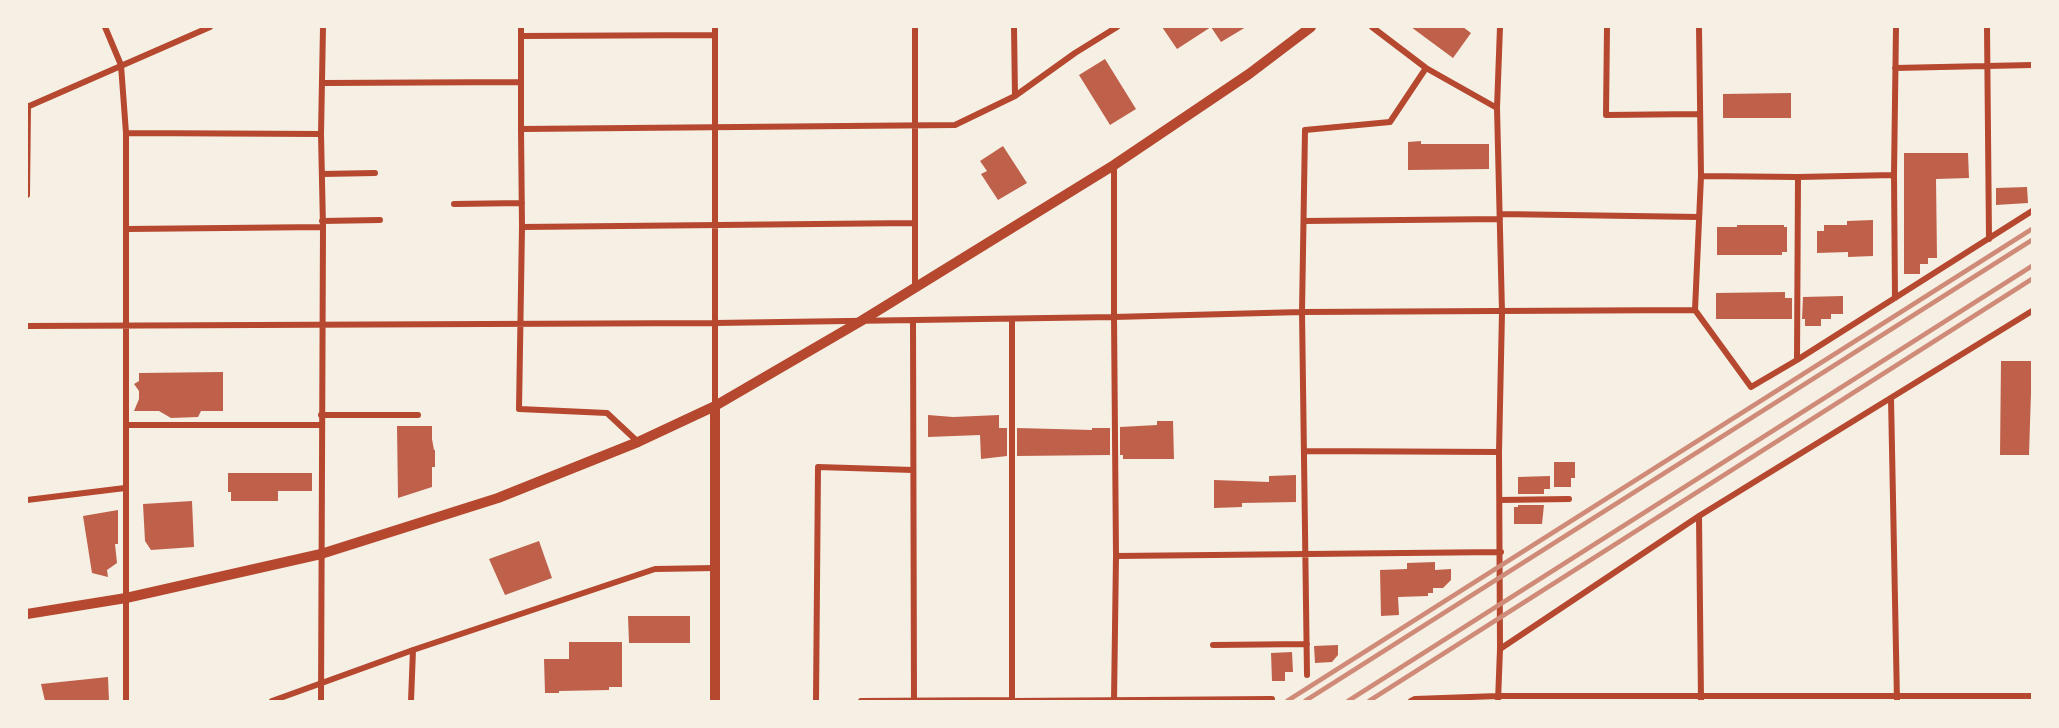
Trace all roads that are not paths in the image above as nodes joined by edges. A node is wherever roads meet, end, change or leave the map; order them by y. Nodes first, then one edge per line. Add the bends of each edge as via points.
1 (105, 27) edge
2 (210, 27) edge
3 (323, 27) edge
4 (521, 27) edge
5 (715, 27) edge
6 (915, 27) edge
7 (1014, 27) edge
8 (1117, 27) edge
9 (1311, 27) edge
10 (1372, 27) edge
11 (1500, 27) edge
12 (1607, 27) edge
13 (1699, 27) edge
14 (1896, 27) edge
15 (1987, 27) edge
16 (715, 35) junction
17 (521, 36) junction
18 (2032, 64) edge
19 (121, 65) junction
20 (1987, 66) junction
21 (1426, 68) junction
22 (1895, 68) junction
23 (521, 82) junction
24 (322, 83) junction
25 (1015, 96) junction
26 (28, 107) edge
27 (1497, 108) junction
28 (1700, 114) junction
29 (916, 125) junction
30 (716, 127) junction
31 (521, 129) junction
32 (126, 133) junction
33 (321, 134) junction
34 (1114, 165) junction
35 (375, 173) dead end
36 (322, 174) junction
37 (1894, 175) junction
38 (1701, 176) junction
39 (1798, 177) junction
40 (27, 195) edge
41 (522, 203) junction
42 (454, 204) dead end
43 (2032, 211) edge
44 (1500, 216) junction
45 (1699, 217) junction
46 (380, 220) dead end
47 (1304, 221) junction
48 (915, 223) junction
49 (322, 224) junction
50 (716, 225) junction
51 (522, 227) junction
52 (127, 229) junction
53 (1989, 238) junction
54 (915, 287) junction
55 (1895, 298) junction
56 (1695, 310) junction
57 (2032, 310) edge
58 (1302, 312) junction
59 (1502, 312) junction
60 (1114, 317) junction
61 (1012, 320) junction
62 (861, 321) junction
63 (913, 322) junction
64 (715, 323) junction
65 (521, 324) junction
66 (322, 325) junction
67 (27, 326) edge
68 (127, 327) junction
69 (1797, 360) junction
70 (1892, 398) junction
71 (715, 406) junction
72 (321, 415) junction
73 (418, 415) dead end
74 (127, 425) junction
75 (321, 425) junction
76 (639, 442) junction
77 (1304, 451) junction
78 (1499, 452) junction
79 (913, 470) junction
80 (125, 488) junction
81 (1569, 499) dead end
82 (27, 500) edge
83 (1500, 500) junction
84 (1699, 516) junction
85 (1500, 552) junction
86 (321, 554) junction
87 (1305, 554) junction
88 (1116, 556) junction
89 (715, 568) junction
90 (126, 598) junction
91 (27, 614) edge
92 (1306, 644) junction
93 (1212, 645) dead end
94 (1500, 649) junction
95 (413, 650) junction
96 (1307, 675) dead end
97 (321, 683) junction
98 (2032, 696) edge
99 (1272, 699) dead end
100 (1498, 699) edge
101 (1701, 699) edge
102 (1897, 699) edge
103 (1998, 699) edge
104 (914, 700) edge
105 (1012, 700) edge
106 (1114, 700) edge
107 (126, 701) edge
108 (272, 701) edge
109 (321, 701) edge
110 (411, 701) edge
111 (715, 701) edge
112 (816, 701) edge
113 (861, 701) edge
114 (1411, 701) edge

1 - 19 street
2 - 19 street
3 - 24 street
4 - 17 street
5 - 16 street
6 - 29 street
7 - 25 street
8 - 25 street
9 - 34 street
10 - 21 street
11 - 27 street
12 - 28 street via 1606,115
13 - 28 street
14 - 22 street
15 - 20 street
16 - 17 street
16 - 30 street
17 - 23 street
18 - 20 street
19 - 26 street
19 - 32 street
20 - 22 street
20 - 53 street
21 - 27 street
21 - 47 street via 1390,122 1305,130
22 - 37 street
23 - 24 street
23 - 31 street
24 - 33 street
25 - 29 street via 955,125
26 - 40 street
27 - 44 street
28 - 38 street
29 - 30 street
29 - 48 street
30 - 31 street
30 - 50 street
31 - 41 street
32 - 33 street
32 - 52 street
33 - 36 street
34 - 54 street
34 - 60 street
35 - 36 street
36 - 49 street
37 - 39 street
37 - 55 street
38 - 39 street
38 - 45 street
39 - 69 street
41 - 42 street
41 - 51 street
43 - 53 street
44 - 45 street
44 - 47 street
44 - 59 street
45 - 56 street
46 - 49 street
47 - 58 street
48 - 50 street
48 - 54 street
49 - 52 street
49 - 66 street
50 - 51 street
50 - 64 street
51 - 65 street
52 - 68 street
53 - 55 street
54 - 62 street
55 - 69 street
56 - 59 street
56 - 69 street via 1751,387
57 - 70 street
58 - 59 street
58 - 60 street
58 - 77 street
59 - 78 street
60 - 61 street
60 - 88 street
61 - 63 street
61 - 105 street
62 - 63 street
62 - 64 street
62 - 71 street
63 - 79 street
64 - 65 street
64 - 71 street
65 - 66 street
65 - 76 street via 519,409 607,413
66 - 68 street
66 - 72 street
67 - 68 street
68 - 74 street
70 - 84 street
70 - 102 street
71 - 76 street
71 - 89 street
72 - 73 street
72 - 75 street
74 - 75 street
74 - 80 street
75 - 86 street
76 - 86 street via 498,498
77 - 78 street
77 - 87 street
78 - 83 street
79 - 104 street
79 - 112 street via 819,467
80 - 82 street
80 - 90 street
81 - 83 street
83 - 85 street
84 - 94 street
84 - 101 street
85 - 87 street
85 - 94 street
86 - 90 street
86 - 97 street
87 - 88 street
87 - 92 street
88 - 106 street
89 - 95 street via 655,569
89 - 111 street
90 - 91 street
90 - 107 street
92 - 93 street
92 - 96 street
94 - 100 street
95 - 97 street
95 - 110 street
97 - 108 street
97 - 109 street
98 - 103 street
99 - 106 street
100 - 101 street
100 - 114 street
101 - 102 street
102 - 103 street
104 - 105 street
104 - 113 street
105 - 106 street

